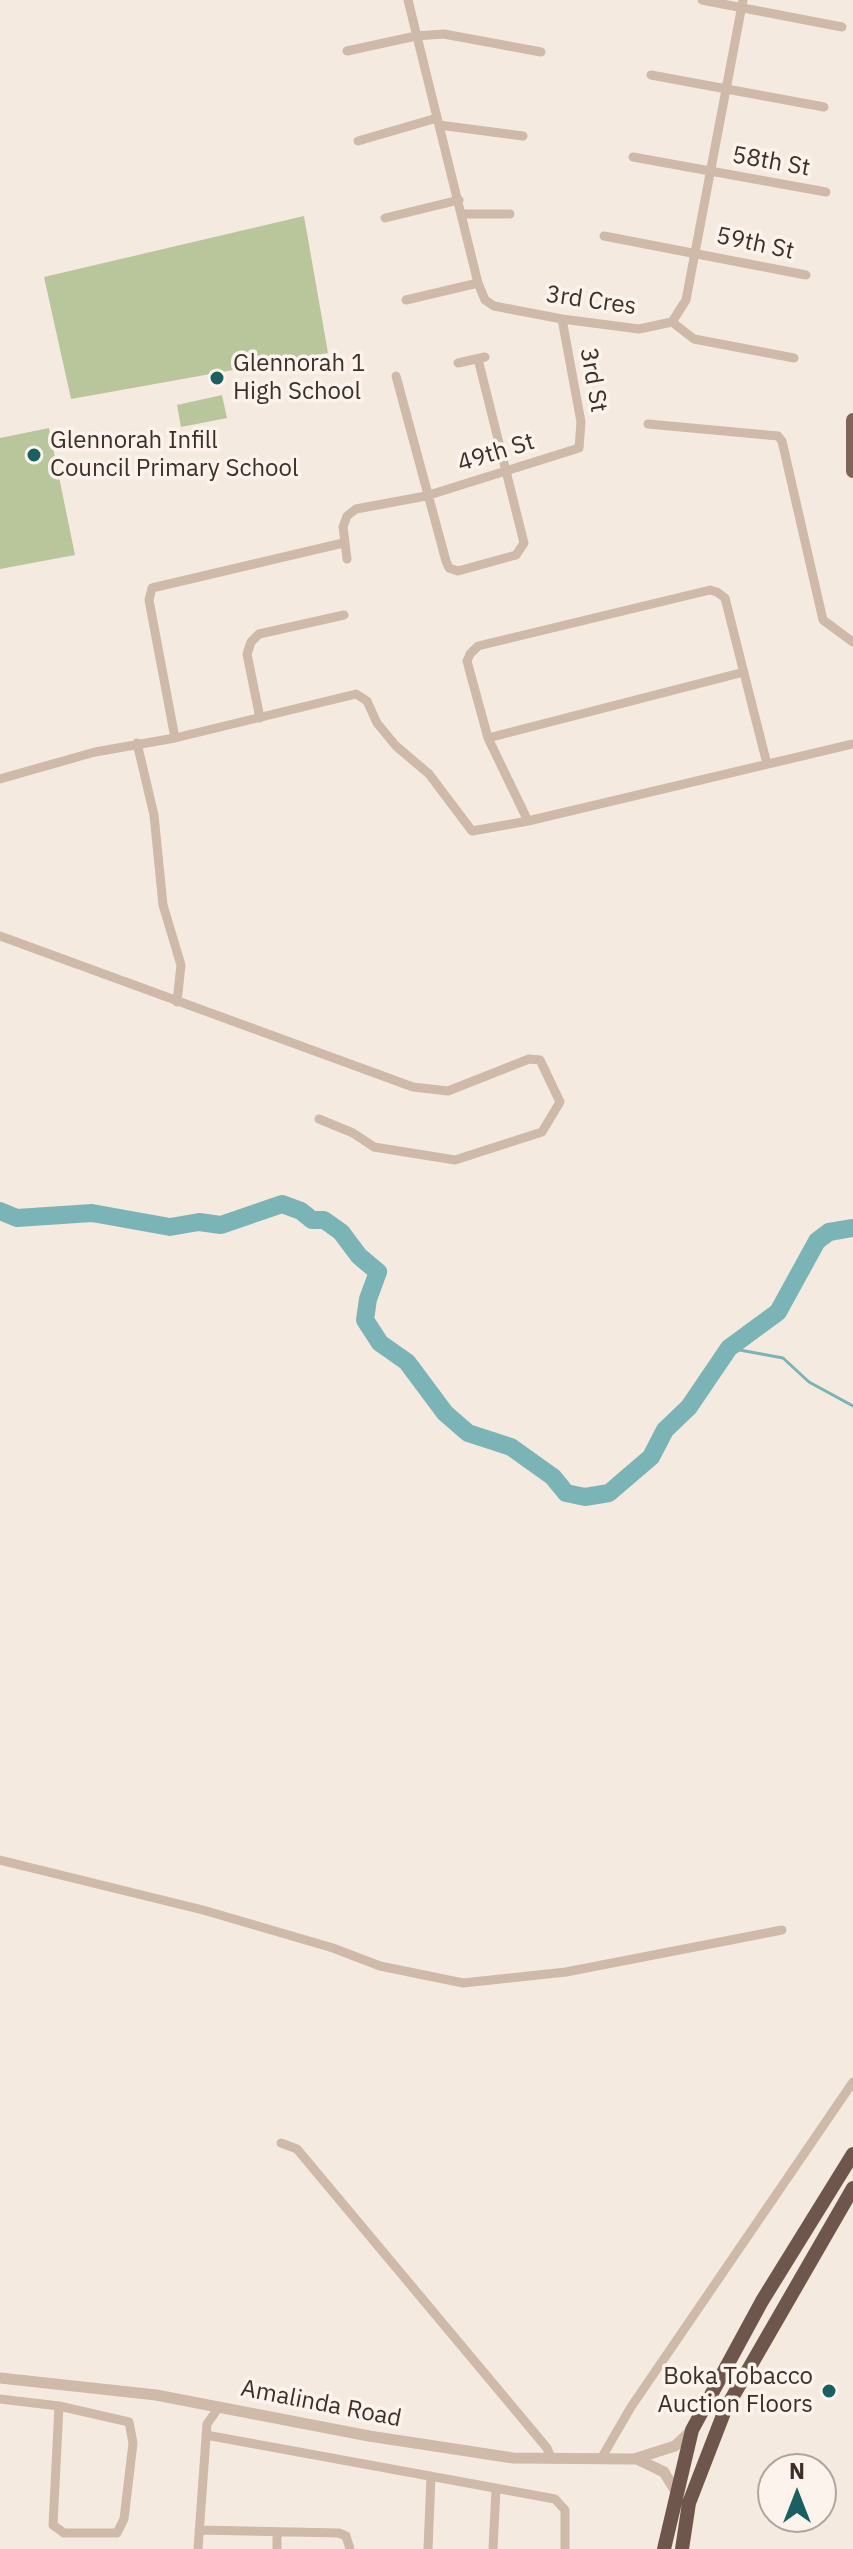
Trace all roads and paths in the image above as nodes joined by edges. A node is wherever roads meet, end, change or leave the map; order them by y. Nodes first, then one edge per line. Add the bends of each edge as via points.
1 (408, 0) edge
2 (702, 0) edge
3 (743, 3) edge
4 (842, 27) dead end
5 (416, 36) junction
6 (347, 51) dead end
7 (541, 52) dead end
8 (651, 75) dead end
9 (726, 91) junction
10 (824, 107) dead end
11 (438, 122) junction
12 (523, 136) dead end
13 (358, 141) dead end
14 (633, 157) dead end
15 (709, 171) junction
16 (826, 192) dead end
17 (459, 200) junction
18 (463, 214) junction
19 (510, 214) dead end
20 (385, 218) dead end
21 (604, 236) dead end
22 (696, 253) junction
23 (806, 275) dead end
24 (478, 283) junction
25 (406, 300) dead end
26 (562, 319) junction
27 (672, 322) junction
28 (794, 358) dead end
29 (458, 363) dead end
30 (396, 376) dead end
31 (853, 420) edge
32 (648, 424) dead end
33 (579, 448) joint
34 (507, 471) junction
35 (853, 471) edge
36 (426, 496) junction
37 (343, 543) junction
38 (347, 559) dead end
39 (344, 615) dead end
40 (853, 642) edge
41 (744, 672) junction
42 (260, 718) junction
43 (175, 738) junction
44 (488, 738) junction
45 (137, 743) junction
46 (853, 744) edge
47 (767, 764) junction
48 (0, 779) edge
49 (528, 821) junction
50 (0, 936) edge
51 (177, 1002) junction
52 (319, 1119) dead end
53 (0, 1860) edge
54 (782, 1930) dead end
55 (853, 2082) edge
56 (281, 2143) dead end
57 (853, 2154) edge
58 (853, 2188) edge
59 (0, 2378) edge
60 (0, 2399) edge
61 (59, 2406) junction
62 (219, 2407) junction
63 (692, 2430) junction
64 (206, 2435) junction
65 (602, 2457) junction
66 (551, 2458) junction
67 (634, 2459) junction
68 (431, 2476) junction
69 (496, 2489) junction
70 (675, 2490) junction
71 (199, 2530) junction
72 (277, 2532) junction
73 (198, 2549) edge
74 (277, 2549) edge
75 (350, 2549) edge
76 (428, 2549) edge
77 (493, 2549) edge
78 (565, 2549) edge
79 (664, 2549) edge
80 (682, 2549) edge

1 - 5 street
2 - 3 street
3 - 4 street
3 - 9 street
5 - 6 street
5 - 7 street via 444,34
5 - 11 street
8 - 9 street
9 - 10 street
9 - 15 street
11 - 12 street
11 - 13 street
11 - 17 street
14 - 15 street, 58th St
15 - 16 street, 58th St
15 - 22 street
17 - 18 street
17 - 20 street
18 - 19 street
18 - 24 street
21 - 22 street, 59th St
22 - 23 street, 59th St
22 - 27 street via 686,300
24 - 25 street
24 - 26 street, 3rd Cres via 494,306
26 - 27 street, 3rd Cres via 639,329
26 - 33 street, 3rd St via 581,422
27 - 28 street via 694,339
29 - 34 street via 482,358
30 - 36 street
31 - 35 main road
32 - 40 street via 778,436 823,620
33 - 34 street, 49th St
34 - 36 street, 49th St
34 - 36 street via 524,543 516,555 458,571 449,568
36 - 37 street, 49th St via 356,509 347,516
37 - 38 street
37 - 43 street via 152,588 149,600
39 - 42 street via 259,634 251,642 247,654
41 - 44 street
41 - 44 street via 725,598 710,590 478,646 467,661
41 - 47 street
42 - 43 street
42 - 49 street via 362,696 396,746 429,774 472,831
43 - 45 street
44 - 49 street
45 - 48 street
45 - 51 street via 154,815 163,905 181,965
46 - 47 street
47 - 49 street
50 - 51 street
51 - 52 street via 413,1087 448,1091 529,1059 540,1060 560,1102 542,1132 455,1160 374,1147
53 - 54 street via 217,1914 380,1966 463,1983 566,1972
55 - 65 street
56 - 66 street via 297,2149
57 - 63 highway via 762,2301
58 - 80 highway via 725,2410 689,2503
59 - 62 street, Amalinda Road
60 - 61 street
61 - 61 street via 121,2418 132,2430 124,2519 117,2533 64,2533 53,2525
62 - 64 street
62 - 66 street, Amalinda Road via 466,2453
63 - 67 street, Amalinda Road via 675,2446
63 - 70 highway
64 - 68 street
64 - 71 street
65 - 66 street, Amalinda Road
65 - 67 street, Amalinda Road
67 - 70 street, Amalinda Road via 664,2472
68 - 69 street
68 - 76 street
69 - 77 street
69 - 78 street via 561,2503 567,2520
70 - 79 highway
71 - 72 street
71 - 73 street
72 - 74 street
72 - 75 street via 339,2533 346,2536

